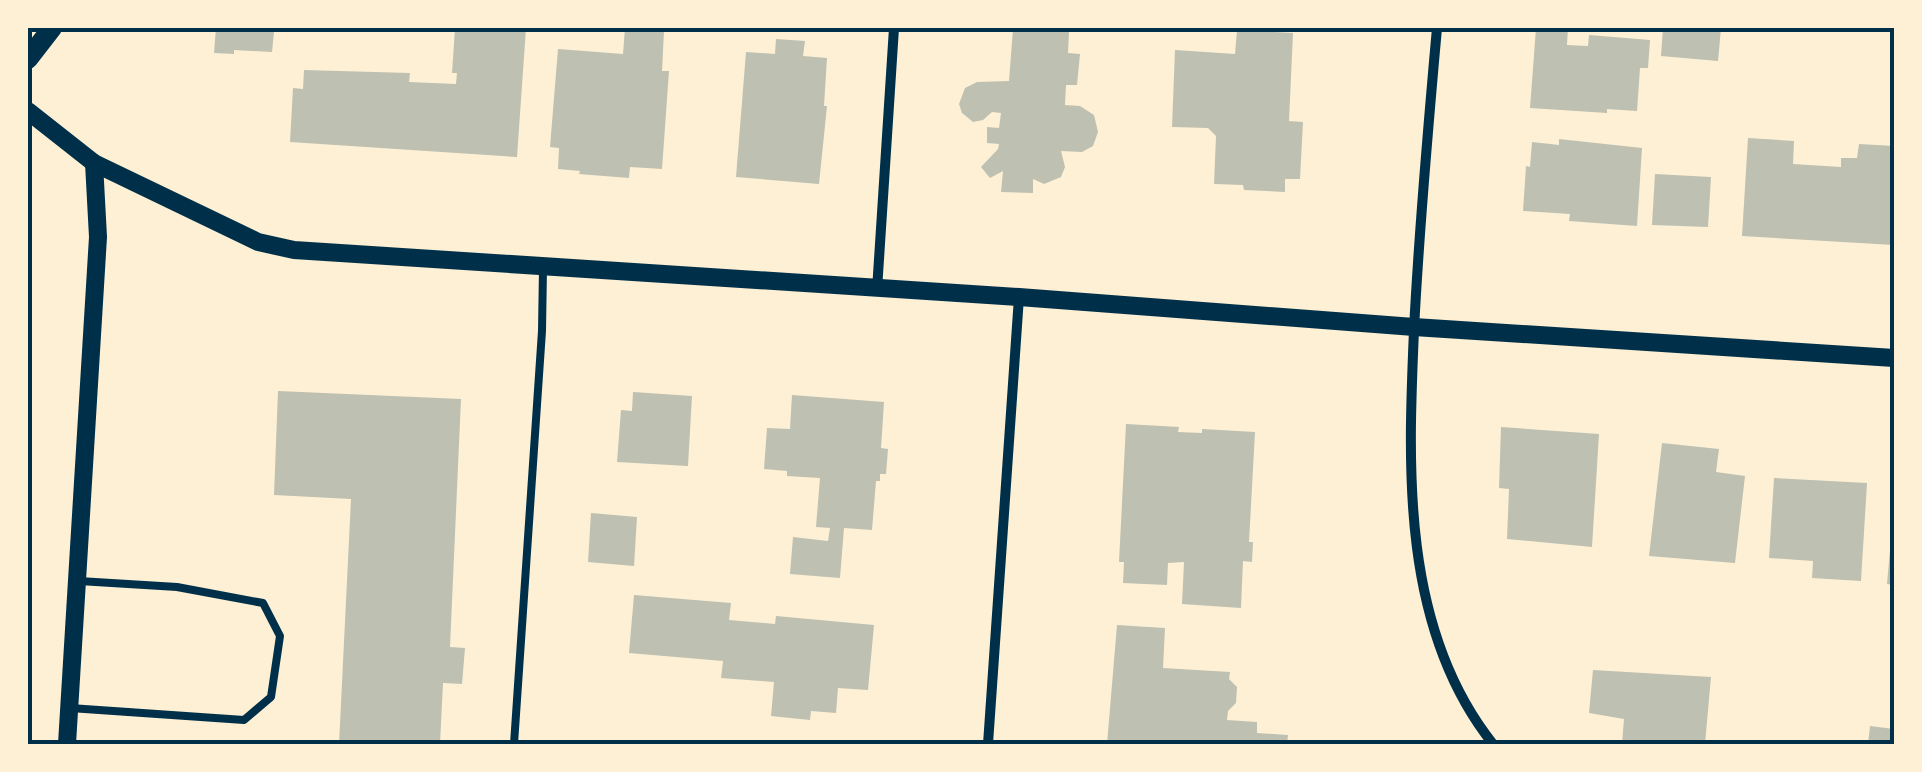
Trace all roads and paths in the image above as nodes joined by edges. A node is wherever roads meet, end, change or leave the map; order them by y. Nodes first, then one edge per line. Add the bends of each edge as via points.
1 (52, 28) edge
2 (894, 28) edge
3 (1436, 28) edge
4 (28, 60) edge
5 (28, 111) edge
6 (94, 163) junction
7 (543, 268) junction
8 (876, 290) junction
9 (1019, 296) junction
10 (1414, 327) junction
11 (1894, 358) edge
12 (77, 581) junction
13 (70, 708) junction
14 (68, 744) edge
15 (514, 744) edge
16 (988, 744) edge
17 (1493, 744) edge

1 - 4 main road
2 - 8 street
3 - 10 street
5 - 6 street
6 - 7 street via 258,242
6 - 12 street via 98,237
7 - 8 street
7 - 15 lane
8 - 9 street
9 - 10 street
9 - 16 street
10 - 11 street
10 - 17 street via 1409,473 1419,567 1443,657
12 - 13 street
12 - 13 lane via 178,587 262,602 280,636 271,697 244,720
13 - 14 street

